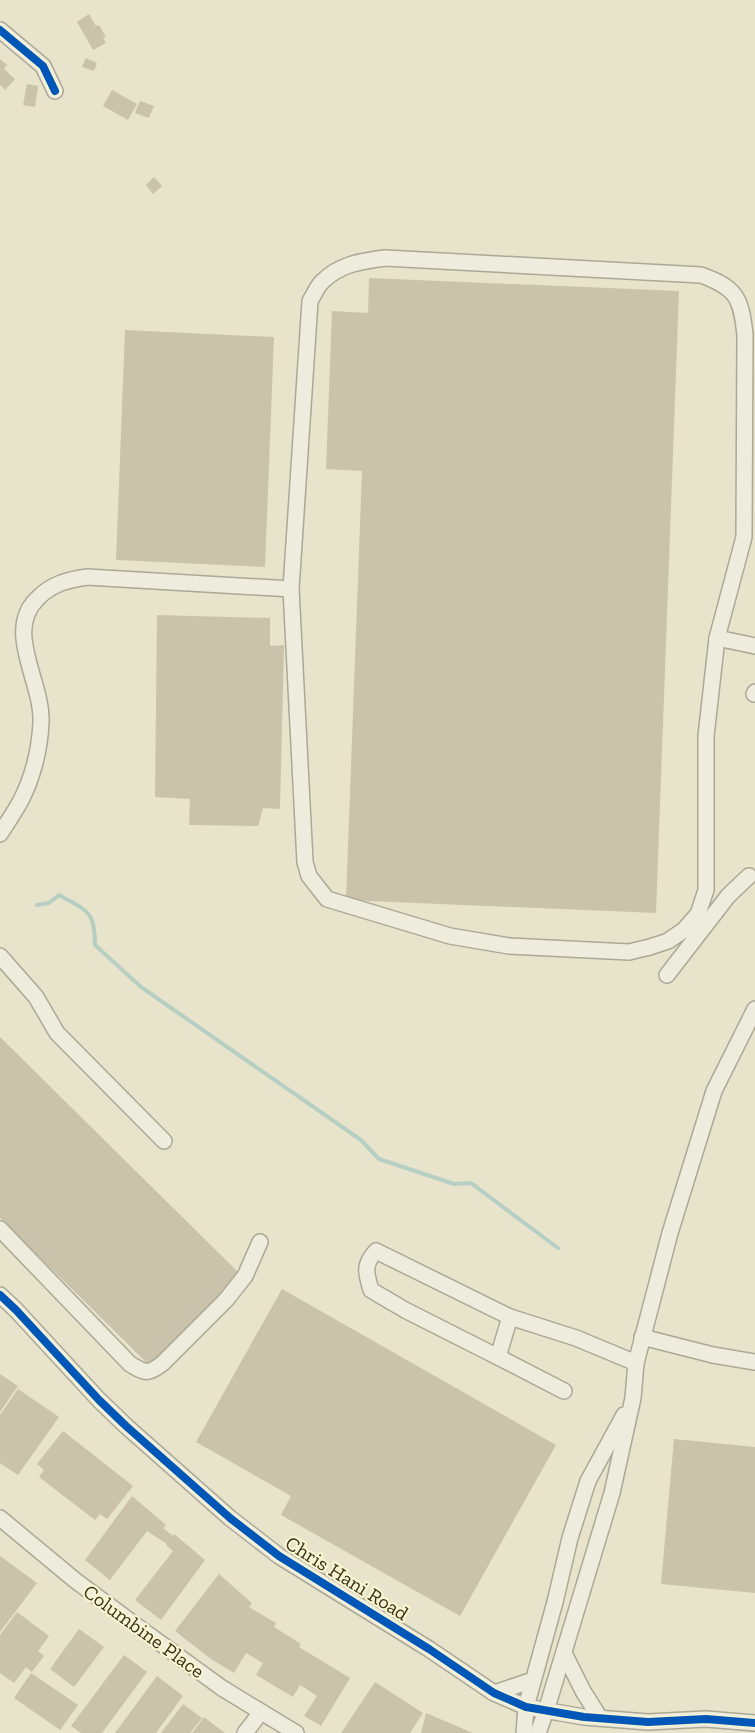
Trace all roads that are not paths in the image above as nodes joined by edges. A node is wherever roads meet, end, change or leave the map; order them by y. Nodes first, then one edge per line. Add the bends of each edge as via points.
1 (0, 30) edge
2 (55, 91) dead end
3 (291, 589) junction
4 (717, 638) junction
5 (755, 646) edge
6 (0, 834) edge
7 (748, 876) dead end
8 (0, 956) edge
9 (667, 975) dead end
10 (755, 1009) edge
11 (164, 1141) dead end
12 (0, 1229) edge
13 (260, 1242) dead end
14 (0, 1295) edge
15 (510, 1317) junction
16 (642, 1337) junction
17 (498, 1357) junction
18 (636, 1362) junction
19 (755, 1362) edge
20 (564, 1391) dead end
21 (632, 1398) junction
22 (1, 1522) edge
23 (564, 1653) junction
24 (533, 1680) junction
25 (494, 1693) junction
26 (526, 1707) junction
27 (261, 1712) junction
28 (546, 1712) junction
29 (600, 1718) junction
30 (755, 1723) edge
31 (245, 1733) edge
32 (296, 1733) edge
33 (524, 1733) edge
34 (538, 1733) edge

1 - 2 street via 43,66
3 - 4 street via 304,862 308,876 326,899 450,936 509,946 629,952 668,941 684,930 698,914 706,890 706,736
3 - 4 street via 310,301 322,282 336,270 356,262 385,258 701,275 721,283 736,296 743,314 745,335 744,537
3 - 6 street via 88,577 63,581 44,591 30,605 24,618 24,639 42,720 38,755 21,801
4 - 5 street
7 - 9 street via 728,896
8 - 11 street via 36,997 57,1033
10 - 16 street via 714,1091
12 - 13 street via 130,1364 143,1372 153,1371 163,1363 226,1300 245,1276
14 - 25 street, Chris Hani Road via 99,1400 230,1518 279,1556
15 - 17 street
15 - 17 street via 376,1251 366,1268 371,1290
15 - 18 street
16 - 18 street
16 - 19 street via 713,1356
17 - 20 street
18 - 21 street
21 - 23 street via 612,1493
21 - 24 street via 588,1480
22 - 27 street, Columbine Place via 222,1688
23 - 28 street
23 - 29 street
24 - 25 street
24 - 26 street
25 - 26 street, Chris Hani Road
26 - 28 street, Chris Hani Road
26 - 33 street
27 - 31 street
27 - 32 street, Columbine Place
28 - 29 street, Chris Hani Road
28 - 34 street
29 - 30 street, Chris Hani Road

